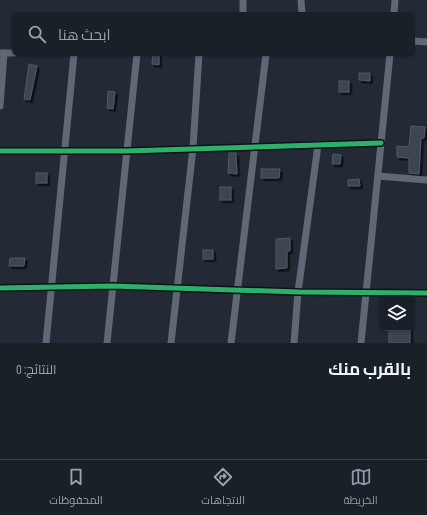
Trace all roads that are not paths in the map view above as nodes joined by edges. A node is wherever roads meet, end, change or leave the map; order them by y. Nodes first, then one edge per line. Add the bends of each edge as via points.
1 (243, 0) edge
2 (301, 0) edge
3 (395, 0) edge
4 (243, 12) edge
5 (302, 12) edge
6 (394, 12) edge
7 (415, 41) edge
8 (427, 42) edge
9 (2, 53) edge
10 (74, 56) edge
11 (137, 56) edge
12 (199, 56) edge
13 (266, 56) edge
14 (390, 56) edge
15 (0, 106) edge
16 (382, 143) junction
17 (318, 145) junction
18 (254, 147) junction
19 (193, 148) junction
20 (0, 150) edge
21 (65, 150) junction
22 (128, 151) junction
23 (378, 176) junction
24 (427, 180) edge
25 (113, 286) junction
26 (52, 287) junction
27 (176, 287) junction
28 (0, 288) edge
29 (237, 290) junction
30 (366, 291) junction
31 (298, 292) junction
32 (427, 293) edge
33 (46, 343) edge
34 (107, 343) edge
35 (171, 343) edge
36 (231, 343) edge
37 (294, 343) edge
38 (361, 343) edge

1 - 4 street
2 - 5 street
3 - 6 street
7 - 8 street
9 - 15 street
10 - 21 street
11 - 22 street
12 - 19 street
13 - 18 street
14 - 16 street
16 - 17 street
16 - 23 street
17 - 18 street
17 - 31 street
18 - 19 street
18 - 29 street
19 - 22 street
19 - 27 street
20 - 21 street
21 - 22 street
21 - 26 street
22 - 25 street
23 - 24 street
23 - 30 street
25 - 26 street
25 - 27 street
25 - 34 street
26 - 28 street
26 - 33 street
27 - 29 street
27 - 35 street
29 - 31 street
29 - 36 street
30 - 31 street
30 - 32 street
30 - 38 street
31 - 37 street

